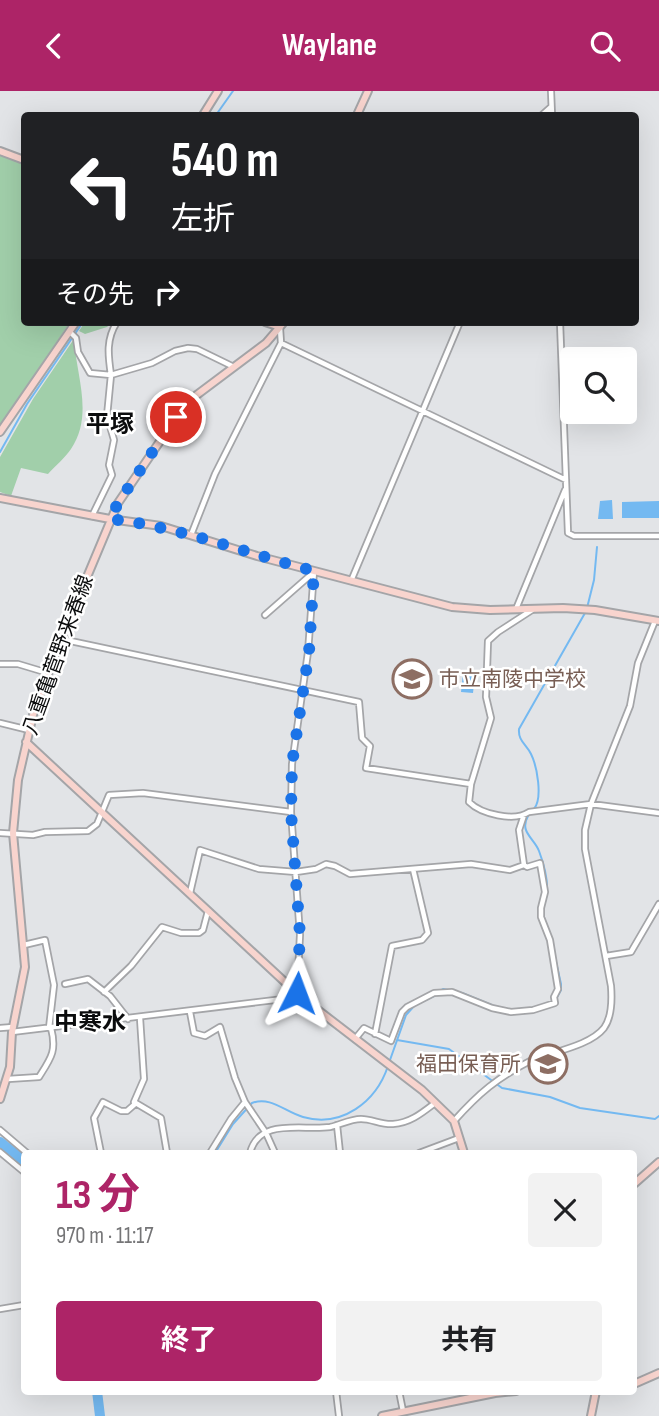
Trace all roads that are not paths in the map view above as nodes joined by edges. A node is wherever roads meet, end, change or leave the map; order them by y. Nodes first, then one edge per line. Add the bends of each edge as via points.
1 (218, 91) edge
2 (368, 91) edge
3 (551, 91) edge
4 (551, 106) junction
5 (205, 112) edge
6 (358, 112) edge
7 (545, 112) edge
8 (552, 112) edge
9 (0, 151) edge
10 (21, 159) edge
11 (74, 326) edge
12 (114, 326) edge
13 (281, 326) edge
14 (282, 326) edge
15 (458, 326) edge
16 (560, 326) edge
17 (70, 333) junction
18 (281, 343) junction
19 (234, 367) junction
20 (111, 375) junction
21 (424, 411) junction
22 (0, 432) edge
23 (566, 480) junction
24 (566, 486) junction
25 (0, 498) edge
26 (92, 516) junction
27 (110, 519) junction
28 (191, 535) junction
29 (659, 536) edge
30 (314, 572) junction
31 (351, 581) junction
32 (536, 608) junction
33 (516, 609) junction
34 (265, 615) dead end
35 (657, 621) edge
36 (61, 639) junction
37 (0, 664) edge
38 (48, 673) junction
39 (302, 690) junction
40 (0, 723) edge
41 (29, 730) junction
42 (26, 742) junction
43 (471, 784) junction
44 (591, 804) junction
45 (103, 812) junction
46 (291, 812) junction
47 (659, 813) edge
48 (524, 815) junction
49 (0, 833) edge
50 (13, 833) junction
51 (524, 865) junction
52 (414, 869) junction
53 (296, 872) junction
54 (190, 893) junction
55 (659, 904) edge
56 (208, 910) junction
57 (24, 945) junction
58 (606, 956) junction
59 (65, 984) dead end
60 (104, 992) junction
61 (299, 995) junction
62 (190, 1012) junction
63 (140, 1018) junction
64 (128, 1019) junction
65 (0, 1028) edge
66 (50, 1028) junction
67 (13, 1029) junction
68 (375, 1034) junction
69 (355, 1039) junction
70 (8, 1079) junction
71 (0, 1099) edge
72 (245, 1102) junction
73 (435, 1103) junction
74 (135, 1104) junction
75 (454, 1121) junction
76 (337, 1125) junction
77 (0, 1130) edge
78 (266, 1133) junction
79 (459, 1138) junction
80 (23, 1150) edge
81 (100, 1150) edge
82 (166, 1150) edge
83 (212, 1150) edge
84 (251, 1150) edge
85 (274, 1150) edge
86 (340, 1150) edge
87 (427, 1150) edge
88 (463, 1150) edge
89 (0, 1152) edge
90 (659, 1163) edge
91 (21, 1170) edge
92 (637, 1181) edge
93 (21, 1306) edge
94 (0, 1309) edge
95 (659, 1373) edge
96 (637, 1383) edge
97 (336, 1395) edge
98 (401, 1395) edge
99 (481, 1395) edge
100 (595, 1395) edge
101 (403, 1412) junction
102 (339, 1416) edge
103 (382, 1416) edge
104 (591, 1416) edge

1 - 5 street
2 - 6 street
3 - 4 street
4 - 7 street
4 - 8 street
9 - 10 street
11 - 17 street
12 - 20 street via 108,344
13 - 19 street, 八重亀菅野来春線
14 - 18 street
15 - 21 street
16 - 23 street
17 - 20 street via 90,373
17 - 22 street
18 - 21 street
18 - 28 street via 215,474
19 - 20 street via 188,348
19 - 27 street, 八重亀菅野来春線 via 186,403
20 - 26 street via 107,416 114,439 109,465 112,475
21 - 23 street
21 - 31 street
23 - 24 street
24 - 29 street via 571,536
24 - 33 street
25 - 26 street
26 - 27 street
27 - 28 street
27 - 36 street, 八重亀菅野来春線
28 - 30 street
30 - 31 street
30 - 34 street
30 - 39 street
31 - 33 street via 452,607
32 - 33 street
32 - 35 street
32 - 43 street via 488,641 486,697 491,717
35 - 44 street via 638,663 629,706
36 - 38 street, 八重亀菅野来春線
36 - 39 street
37 - 38 street
38 - 41 street, 八重亀菅野来春線
39 - 43 street via 359,702 362,738 370,746 366,768
39 - 46 street
40 - 41 street
41 - 42 street, 八重亀菅野来春線
42 - 45 street
42 - 50 street, 八重亀菅野来春線
43 - 48 street via 468,796 474,807
44 - 47 street
44 - 48 street
44 - 58 street via 585,849
45 - 46 street via 109,795 143,793
45 - 50 street via 89,831
45 - 54 street
46 - 53 street
48 - 51 street via 519,830
49 - 50 street
50 - 57 street, 八重亀菅野来春線
51 - 52 street via 510,870 471,864
51 - 68 street via 540,863 545,887 540,913 550,940 558,989 555,1003 511,1012 452,992 434,993 402,1012 391,1041
52 - 53 street via 350,874 326,864
52 - 68 street via 428,933 422,940 392,946
53 - 54 street via 259,869 200,850
53 - 61 street
54 - 56 street
55 - 58 street via 631,952
56 - 60 street via 199,933 162,927
56 - 61 street
57 - 66 street via 45,940 54,985
57 - 67 street, 八重亀菅野来春線 via 22,990
58 - 75 street via 612,999 599,1033 528,1062 487,1086
59 - 60 street via 86,978
60 - 64 street
61 - 62 street
61 - 69 street
62 - 63 street
62 - 72 street via 194,1033 205,1036 220,1027
63 - 64 street
63 - 74 street via 144,1079
64 - 66 street
65 - 67 street
66 - 67 street
66 - 70 street via 54,1047 38,1077
67 - 70 street, 八重亀菅野来春線
68 - 69 street via 364,1028
69 - 73 street
70 - 71 street, 八重亀菅野来春線
72 - 78 street
72 - 83 street
73 - 75 street
73 - 76 street via 405,1122 363,1119
74 - 81 street via 121,1111 103,1102 94,1118
74 - 82 street via 161,1118
75 - 79 street
76 - 78 street via 296,1126
76 - 86 street
77 - 80 street
78 - 84 street via 255,1140
78 - 85 street
79 - 87 street
79 - 88 street
89 - 91 street
90 - 92 street
93 - 94 street
95 - 96 street
97 - 102 street
98 - 101 street
99 - 101 street
100 - 104 street
101 - 103 street

